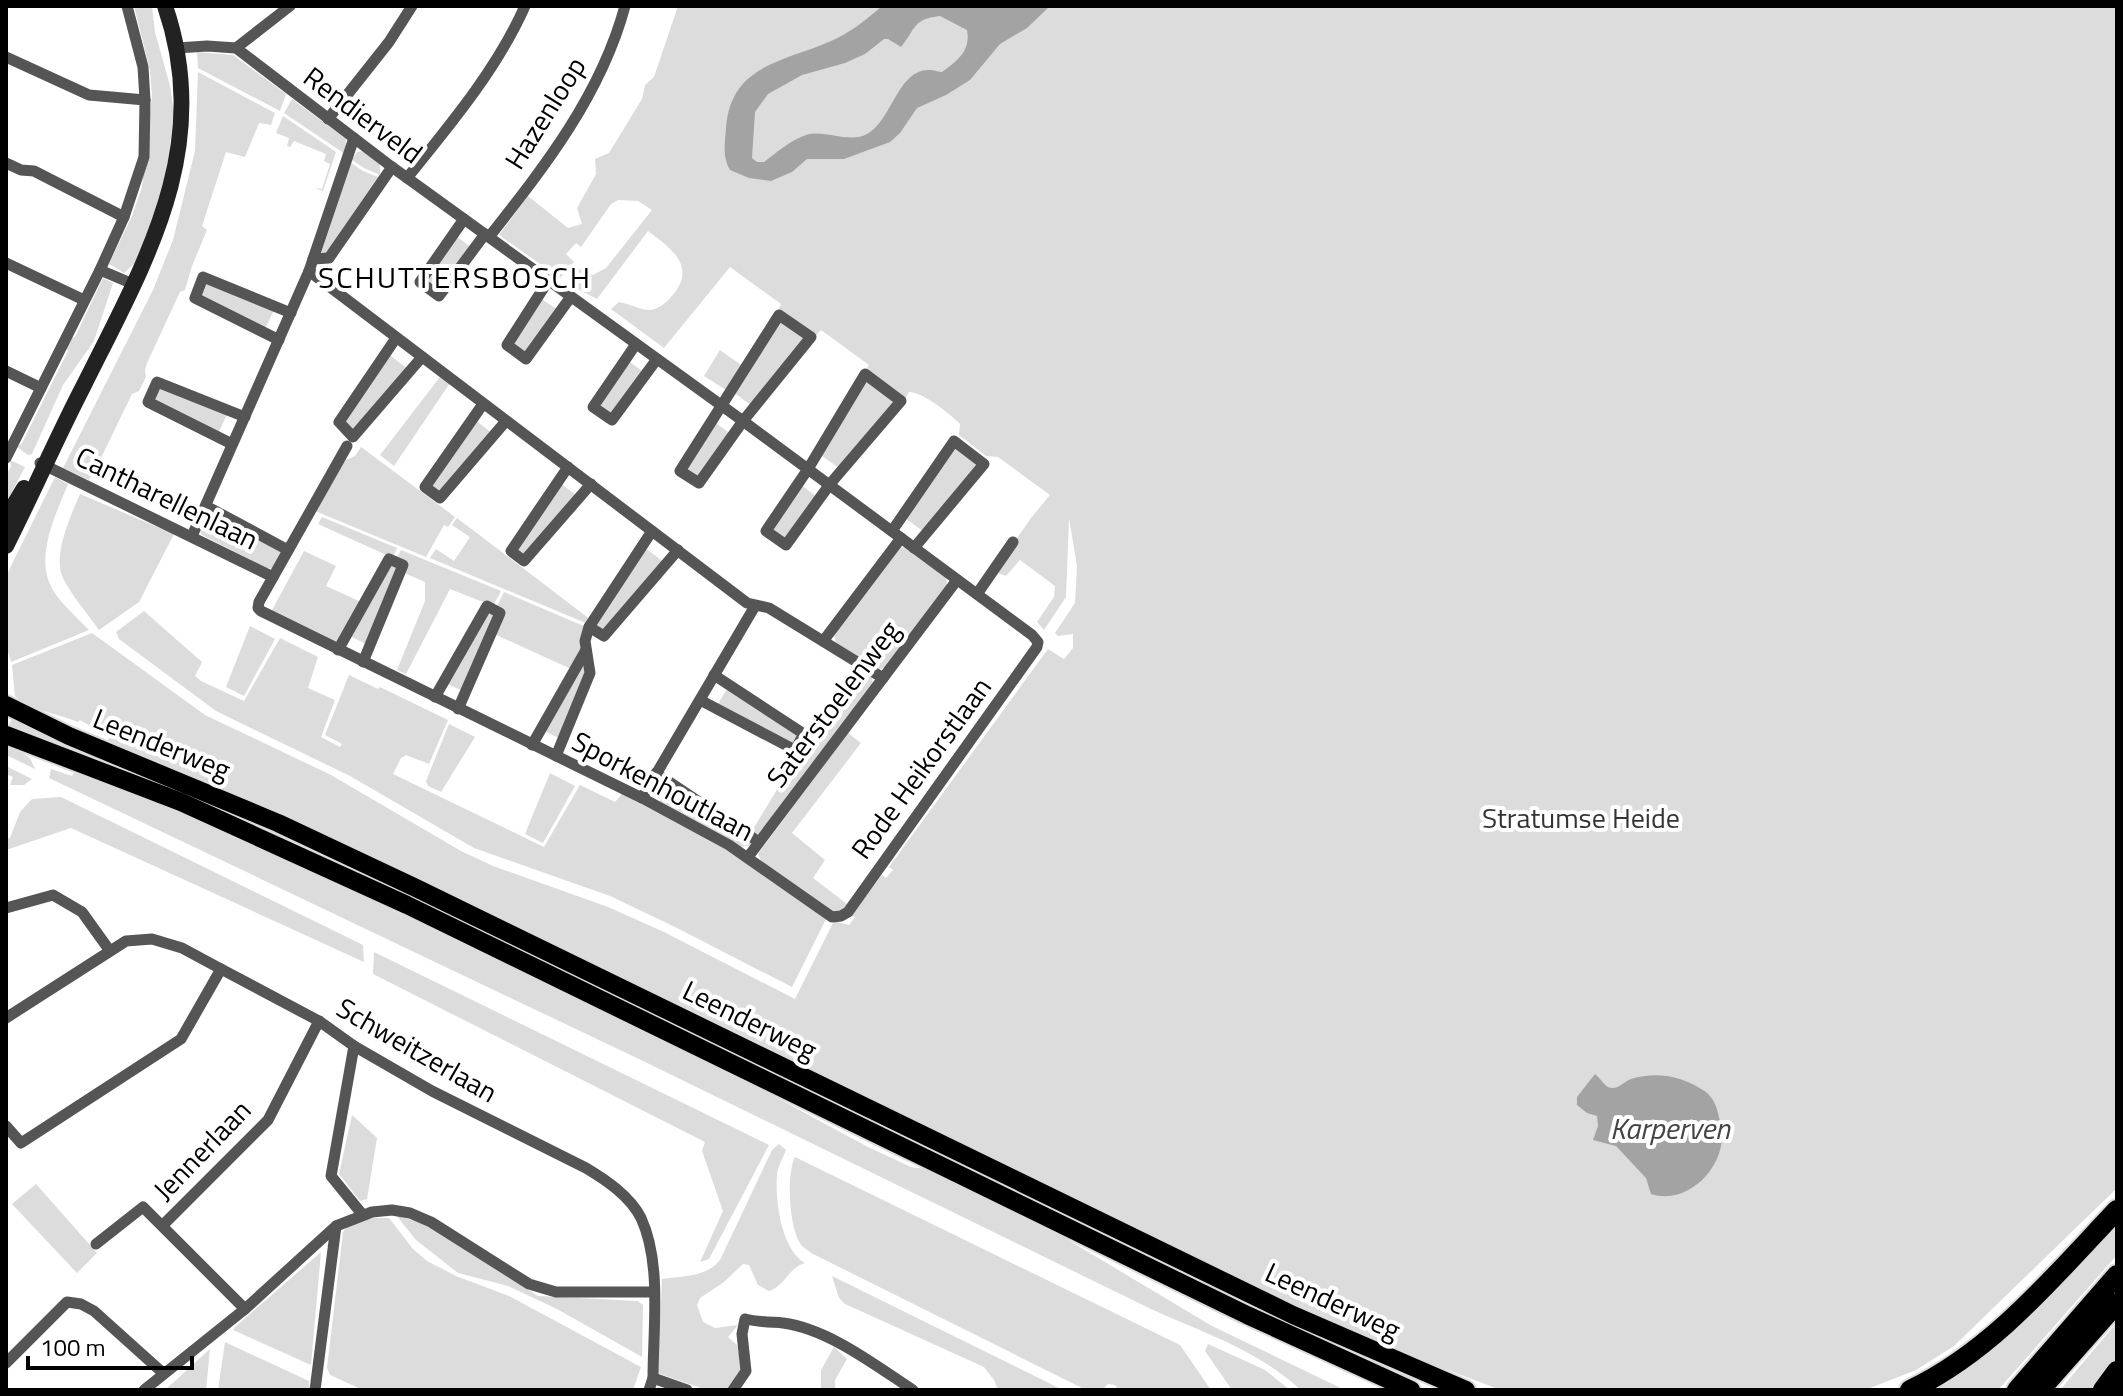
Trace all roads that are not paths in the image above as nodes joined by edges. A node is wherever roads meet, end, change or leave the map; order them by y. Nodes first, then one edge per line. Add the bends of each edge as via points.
1 (127, 6) edge
2 (165, 6) edge
3 (412, 6) edge
4 (525, 6) edge
5 (625, 6) edge
6 (282, 9) edge
7 (177, 48) junction
8 (236, 48) junction
9 (6, 57) edge
10 (145, 100) junction
11 (328, 119) junction
12 (354, 138) junction
13 (6, 163) edge
14 (392, 167) junction
15 (407, 178) junction
16 (124, 217) junction
17 (464, 219) junction
18 (487, 236) junction
19 (6, 263) edge
20 (311, 265) junction
21 (100, 270) junction
22 (548, 281) junction
23 (133, 284) junction
24 (570, 298) junction
25 (84, 300) junction
26 (291, 313) junction
27 (396, 338) junction
28 (279, 340) junction
29 (636, 344) junction
30 (422, 357) junction
31 (657, 359) junction
32 (6, 371) edge
33 (41, 388) junction
34 (483, 404) junction
35 (721, 405) junction
36 (245, 417) junction
37 (506, 421) junction
38 (743, 421) junction
39 (232, 444) junction
40 (347, 446) dead end
41 (6, 458) edge
42 (43, 465) junction
43 (568, 467) junction
44 (808, 469) junction
45 (591, 484) junction
46 (830, 484) junction
47 (206, 506) junction
48 (6, 518) edge
49 (652, 531) junction
50 (897, 534) junction
51 (192, 536) junction
52 (1013, 542) dead end
53 (6, 546) edge
54 (914, 548) junction
55 (288, 550) junction
56 (678, 550) junction
57 (273, 577) junction
58 (957, 580) junction
59 (977, 594) junction
60 (755, 606) junction
61 (589, 627) junction
62 (824, 640) junction
63 (1038, 642) joint
64 (338, 650) junction
65 (586, 650) junction
66 (363, 662) junction
67 (714, 675) junction
68 (883, 678) junction
69 (435, 697) junction
70 (700, 700) junction
71 (6, 706) edge
72 (458, 709) junction
73 (6, 735) edge
74 (532, 745) junction
75 (556, 756) junction
76 (656, 773) junction
77 (642, 798) junction
78 (759, 842) junction
79 (748, 857) junction
80 (6, 908) edge
81 (837, 917) joint
82 (110, 951) junction
83 (221, 969) junction
84 (6, 1018) edge
85 (319, 1021) junction
86 (354, 1046) junction
87 (6, 1126) edge
88 (2117, 1210) edge
89 (362, 1214) junction
90 (163, 1225) junction
91 (336, 1226) junction
92 (96, 1244) dead end
93 (2117, 1275) edge
94 (653, 1292) junction
95 (2117, 1303) edge
96 (245, 1309) junction
97 (6, 1363) edge
98 (2117, 1371) edge
99 (163, 1373) junction
100 (651, 1384) edge
101 (144, 1390) edge
102 (315, 1390) edge
103 (687, 1390) edge
104 (733, 1390) edge
105 (913, 1390) edge
106 (1411, 1390) edge
107 (1466, 1390) edge
108 (1910, 1390) edge
109 (2017, 1390) edge
110 (2040, 1390) edge
111 (2103, 1390) edge

1 - 10 street via 140,52
2 - 7 main road
3 - 11 street
4 - 15 street via 460,111
5 - 18 street, Hazenloop via 582,110
6 - 8 street
7 - 8 street
7 - 23 main road via 179,150 166,209
8 - 11 street, Rendierveld
9 - 10 street via 89,95
10 - 16 street via 144,157
11 - 12 street, Rendierveld
12 - 14 street, Rendierveld
12 - 20 street
13 - 16 street via 34,171
14 - 15 street, Rendierveld
14 - 20 street via 329,258
15 - 17 street, Rendierveld
16 - 21 street
17 - 18 street, Rendierveld
17 - 18 street via 420,282 439,296
18 - 22 street, Rendierveld
19 - 25 street
20 - 26 street
20 - 27 street
21 - 23 street
21 - 25 street
22 - 24 street, Rendierveld
22 - 24 street via 507,345 526,359
23 - 42 main road
24 - 29 street, Rendierveld
25 - 33 street
26 - 28 street
26 - 28 street via 203,277 195,298
27 - 30 street
27 - 30 street via 339,422 353,437
28 - 36 street
29 - 31 street, Rendierveld
29 - 31 street via 593,407 612,420
30 - 34 street
31 - 35 street, Rendierveld
32 - 33 street
33 - 41 street
34 - 37 street
34 - 37 street via 425,487 440,498
35 - 38 street, Rendierveld
35 - 38 street via 680,471 699,483
35 - 38 street via 779,315 811,337
36 - 39 street
36 - 39 street via 157,382 152,392 148,402
37 - 43 street
38 - 44 street, Rendierveld
39 - 47 street
40 - 55 street
42 - 48 main road
42 - 51 street, Cantharellenlaan
42 - 53 main road
43 - 45 street
43 - 45 street via 511,551 524,561
44 - 46 street, Rendierveld
44 - 46 street via 766,531 786,545
44 - 46 street via 865,374 901,401
45 - 49 street
46 - 50 street, Rendierveld
47 - 51 street
47 - 55 street
49 - 56 street
49 - 61 street
50 - 54 street, Rendierveld
50 - 54 street via 954,441 984,464
50 - 62 street
51 - 57 street, Cantharellenlaan
52 - 59 street
54 - 58 street, Rendierveld
55 - 57 street
56 - 60 street
56 - 61 street via 604,636
57 - 64 street, Sporkenhoutlaan via 258,608
58 - 59 street, Rendierveld
58 - 68 street, Saterstoelenweg
59 - 63 street, Rendierveld
60 - 62 street via 769,608
60 - 67 street
61 - 65 street
62 - 68 street
63 - 81 street, Rode Heikorstlaan via 848,912
64 - 66 street, Sporkenhoutlaan
64 - 66 street via 389,559 403,565
65 - 74 street
65 - 75 street via 590,673
66 - 69 street, Sporkenhoutlaan
67 - 70 street
67 - 70 street via 804,734 795,750
68 - 78 street, Saterstoelenweg
69 - 72 street, Sporkenhoutlaan
69 - 72 street via 487,606 493,609 500,613
70 - 76 street
71 - 107 main road, Leenderweg via 319,842 1303,1320
72 - 74 street, Sporkenhoutlaan
73 - 106 main road, Leenderweg via 181,802 407,905
74 - 75 street, Sporkenhoutlaan
75 - 77 street, Sporkenhoutlaan
76 - 77 street
76 - 78 street, Sporkenhoutlaan
77 - 79 street, Sporkenhoutlaan
78 - 79 street, Saterstoelenweg
79 - 81 street, Sporkenhoutlaan via 825,914
80 - 82 street via 53,895 82,912
82 - 83 street, Schweitzerlaan via 126,941 152,939
82 - 84 street, Schweitzerlaan
83 - 85 street, Schweitzerlaan
83 - 87 street via 181,1039 21,1143
85 - 86 street, Schweitzerlaan
85 - 90 street, Jennerlaan via 268,1120
86 - 89 street via 331,1176
86 - 94 street, Schweitzerlaan via 609,1181 640,1215 650,1244
88 - 108 highway via 1989,1337
89 - 91 street
89 - 94 street via 410,1213 529,1284 556,1292
90 - 92 street, Jennerlaan via 143,1207
90 - 96 street, Jennerlaan
91 - 96 street
91 - 102 street
93 - 109 highway
94 - 100 street, Schweitzerlaan
95 - 110 highway
96 - 99 street
97 - 99 street via 67,1302 94,1311
98 - 111 highway
99 - 101 street
100 - 103 street
104 - 105 street via 746,1371 745,1319 785,1323 819,1334

